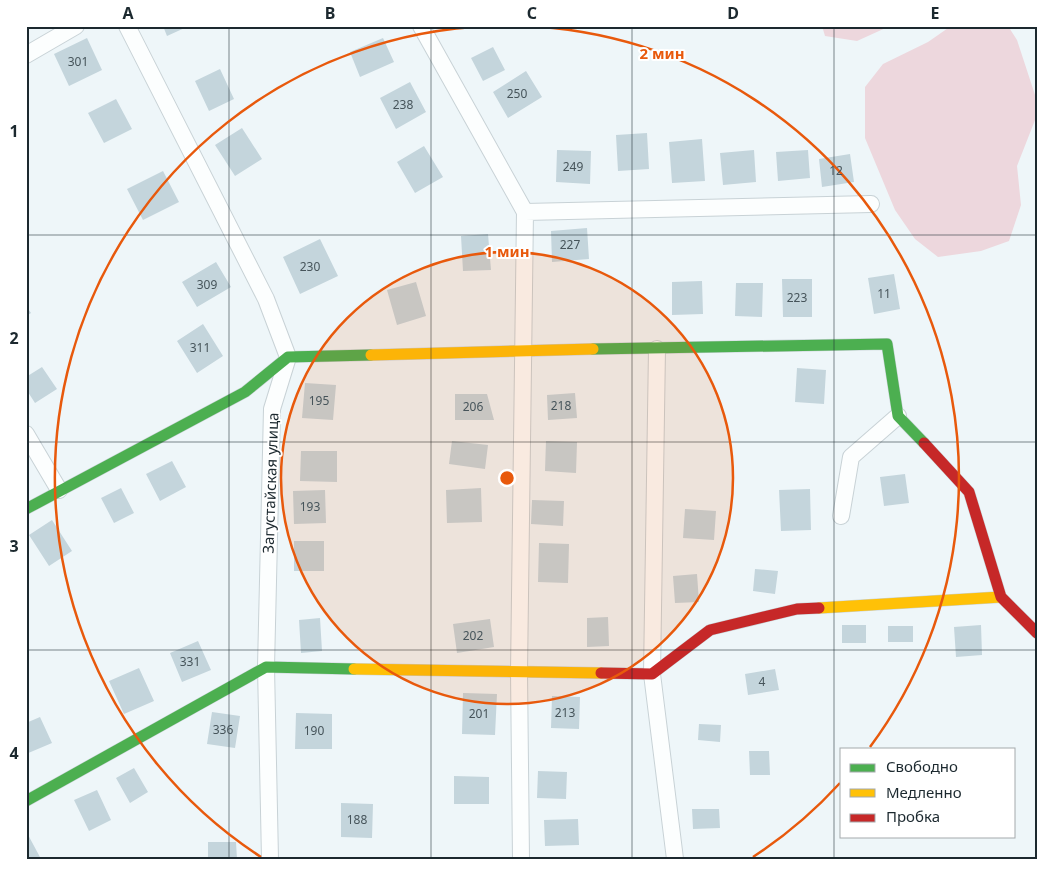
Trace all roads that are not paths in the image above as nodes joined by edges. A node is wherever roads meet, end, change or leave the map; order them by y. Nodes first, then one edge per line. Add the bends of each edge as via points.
1 (76, 26) edge
2 (127, 26) edge
3 (421, 26) edge
4 (26, 55) edge
5 (871, 204) dead end
6 (525, 212) junction
7 (657, 349) junction
8 (523, 350) junction
9 (288, 357) junction
10 (898, 416) junction
11 (26, 434) edge
12 (59, 490) junction
13 (26, 509) edge
14 (841, 516) dead end
15 (1001, 597) junction
16 (1037, 633) edge
17 (266, 667) junction
18 (519, 672) junction
19 (652, 674) junction
20 (26, 801) edge
21 (270, 859) edge
22 (522, 859) edge
23 (675, 859) edge

1 - 4 street
2 - 9 street via 266,299
3 - 6 street
5 - 6 street
6 - 8 street
7 - 8 street
7 - 10 street via 887,344
7 - 19 street
8 - 9 street
8 - 18 street
9 - 12 street via 245,392
9 - 17 street, Загустайская улица via 272,410
10 - 14 street via 851,457
10 - 15 street via 969,492
11 - 12 street
12 - 13 street
15 - 16 street
15 - 19 street via 797,609 710,630
17 - 18 street
17 - 20 street
17 - 21 street, Загустайская улица
18 - 19 street
18 - 22 street
19 - 23 street

